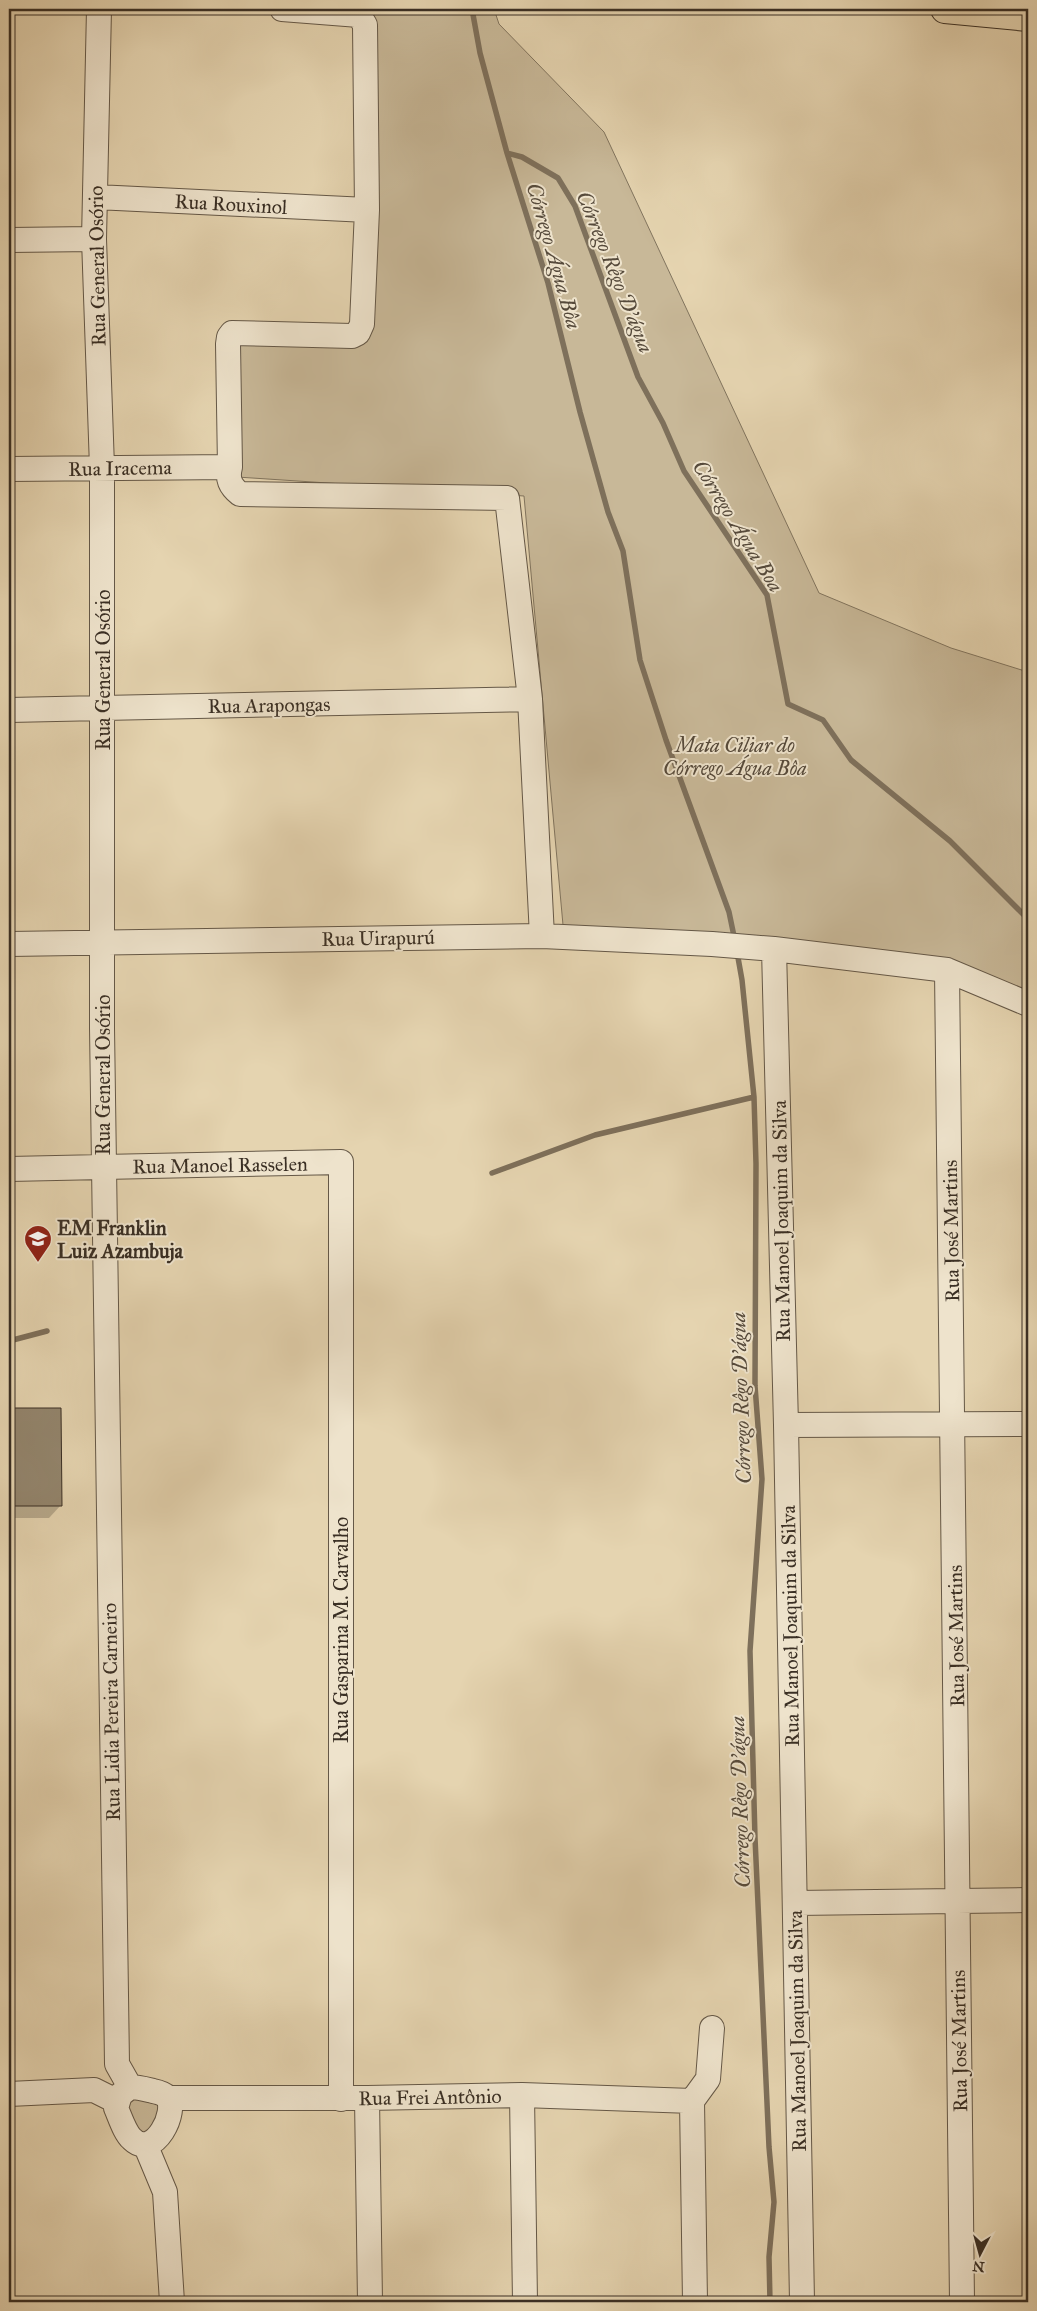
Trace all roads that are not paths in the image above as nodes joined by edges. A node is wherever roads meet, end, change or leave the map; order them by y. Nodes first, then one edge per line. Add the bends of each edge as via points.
1 (99, 9) edge
2 (282, 9) edge
3 (945, 9) edge
4 (1028, 17) edge
5 (96, 197) junction
6 (367, 210) junction
7 (94, 239) junction
8 (9, 240) edge
9 (102, 467) junction
10 (230, 467) junction
11 (9, 469) edge
12 (530, 702) junction
13 (103, 708) junction
14 (9, 710) edge
15 (542, 936) junction
16 (103, 943) junction
17 (9, 944) edge
18 (774, 949) junction
19 (947, 970) junction
20 (1028, 1004) edge
21 (341, 1162) joint
22 (104, 1167) junction
23 (9, 1169) edge
24 (106, 1332) joint
25 (954, 1424) junction
26 (1028, 1424) edge
27 (786, 1425) junction
28 (958, 1900) junction
29 (1028, 1900) edge
30 (795, 1903) junction
31 (712, 2028) dead end
32 (9, 2094) edge
33 (123, 2094) junction
34 (522, 2095) junction
35 (168, 2098) junction
36 (367, 2098) junction
37 (341, 2099) junction
38 (692, 2101) junction
39 (145, 2144) junction
40 (172, 2302) edge
41 (370, 2302) edge
42 (525, 2302) edge
43 (695, 2302) edge
44 (802, 2302) edge
45 (962, 2302) edge

1 - 5 street, Rua General Osório
2 - 6 street via 359,15 364,20
3 - 4 highway
5 - 6 street, Rua Rouxinol
5 - 7 street, Rua General Osório
6 - 10 street via 362,324 358,333 352,336 232,333 229,337
7 - 8 street
7 - 9 street, Rua General Osório
9 - 10 street, Rua Iracema
9 - 11 street, Rua Iracema
9 - 13 street, Rua General Osório
10 - 12 street via 228,477 232,488 240,494 507,498
12 - 13 street, Rua Arapongas
12 - 15 street
13 - 14 street, Rua Arapongas
13 - 16 street, Rua General Osório
15 - 16 street, Rua Uirapurú
15 - 18 street, Rua Uirapurú
16 - 17 street, Rua Uirapurú
16 - 22 street, Rua General Osório
18 - 19 street, Rua Uirapurú
18 - 27 street, Rua Manoel Joaquim da Silva
19 - 20 street, Rua Uirapurú
19 - 25 street, Rua José Martins
21 - 22 street, Rua Manoel Rasselen
21 - 37 street, Rua Gasparina M. Carvalho
22 - 23 street, Rua Manoel Rasselen
22 - 24 street, Rua General Osório
24 - 33 street, Rua Lidia Pereira Carneiro via 117,2064
25 - 26 street
25 - 27 street
25 - 28 street, Rua José Martins
27 - 30 street, Rua Manoel Joaquim da Silva
28 - 29 street
28 - 30 street
28 - 45 street, Rua José Martins
30 - 44 street, Rua Manoel Joaquim da Silva
31 - 38 street via 708,2079
32 - 33 street via 94,2090
33 - 35 street via 151,2090
33 - 39 street via 116,2108 131,2139
34 - 36 street, Rua Frei Antônio
34 - 38 street, Rua Frei Antônio
34 - 42 street
35 - 37 street, Rua Frei Antônio
35 - 39 street via 170,2109 161,2135
36 - 37 street, Rua Frei Antônio
36 - 41 street
38 - 43 street
39 - 40 street via 165,2192

